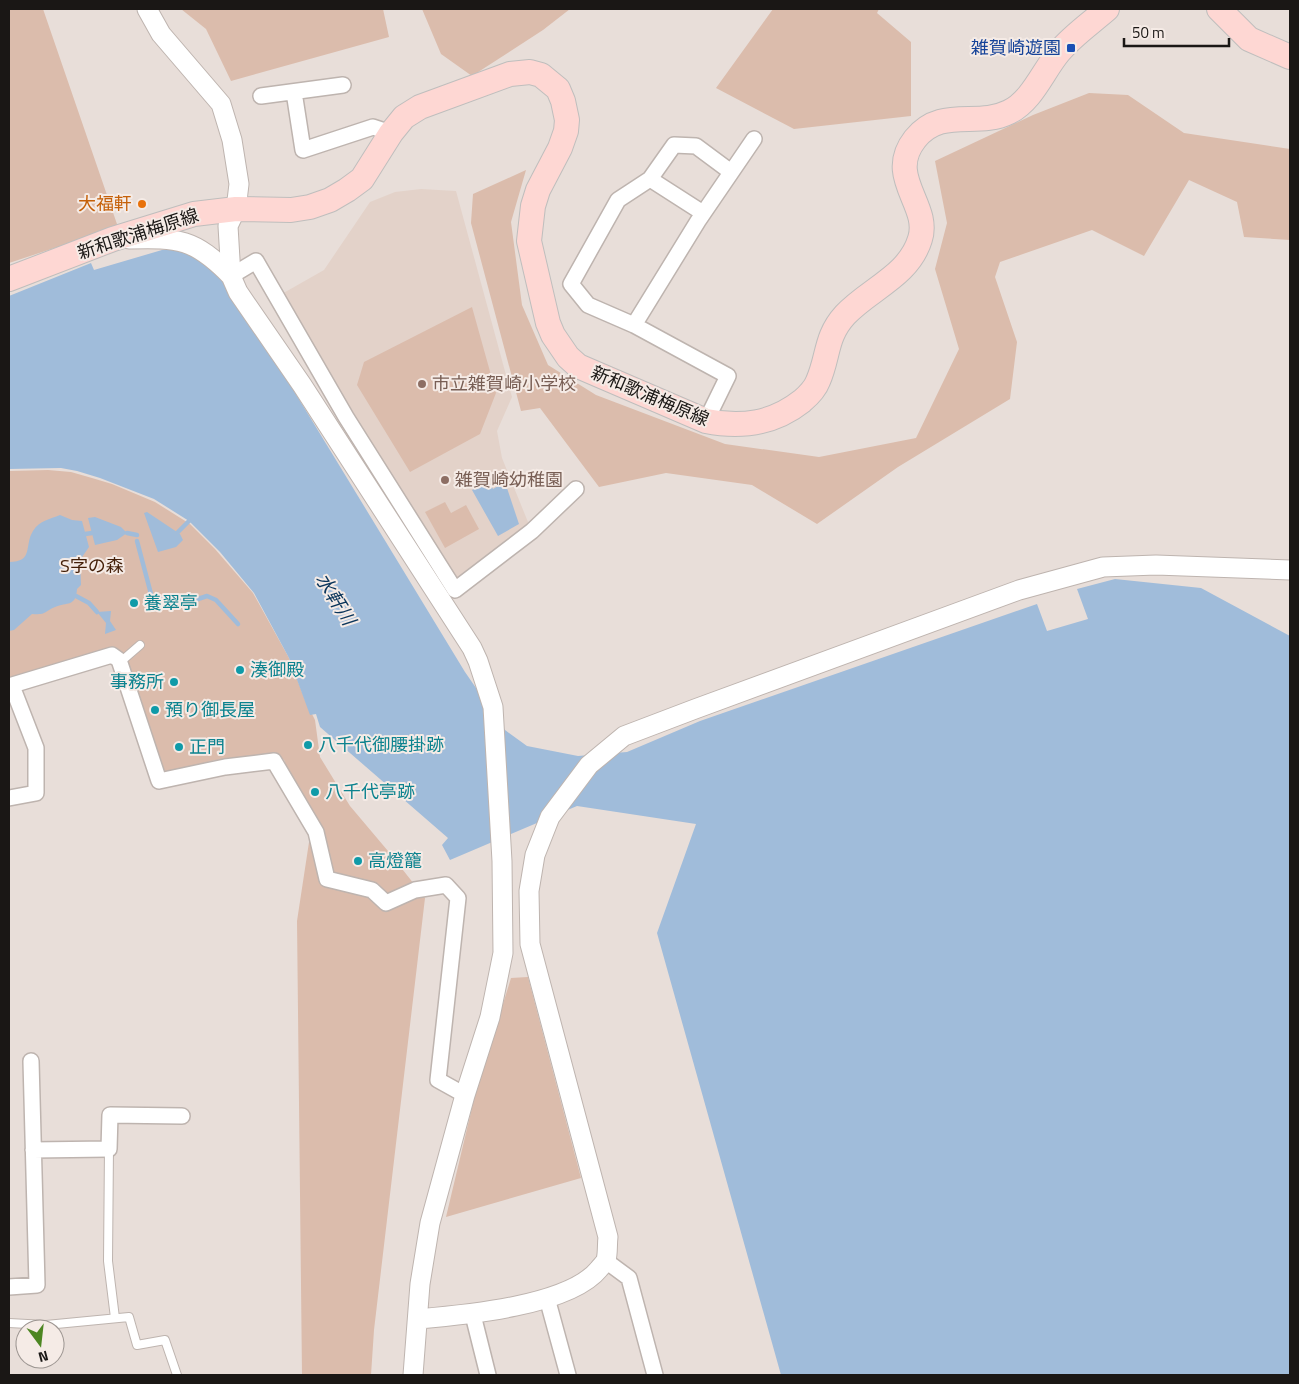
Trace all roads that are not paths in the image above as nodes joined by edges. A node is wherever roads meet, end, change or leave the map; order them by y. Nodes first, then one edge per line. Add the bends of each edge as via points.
1 (147, 9) edge
2 (1106, 9) edge
3 (1219, 9) edge
4 (1290, 57) edge
5 (344, 85) dead end
6 (294, 92) junction
7 (261, 96) dead end
8 (392, 132) junction
9 (754, 139) dead end
10 (731, 172) junction
11 (650, 179) junction
12 (236, 209) junction
13 (703, 213) junction
14 (113, 239) junction
15 (230, 276) junction
16 (9, 278) edge
17 (634, 325) junction
18 (323, 372) junction
19 (302, 385) junction
20 (706, 422) junction
21 (576, 489) dead end
22 (1290, 570) edge
23 (140, 645) dead end
24 (119, 660) junction
25 (10, 686) edge
26 (9, 798) edge
27 (31, 1061) dead end
28 (464, 1095) junction
29 (182, 1116) dead end
30 (108, 1145) junction
31 (33, 1150) junction
32 (606, 1260) junction
33 (9, 1286) edge
34 (547, 1298) junction
35 (473, 1315) junction
36 (115, 1318) junction
37 (418, 1320) junction
38 (9, 1323) edge
39 (177, 1375) edge
40 (413, 1375) edge
41 (488, 1375) edge
42 (568, 1375) edge
43 (656, 1375) edge

1 - 12 street via 161,34 221,104 232,140 239,184
2 - 20 main road, 新和歌浦梅原線 via 1059,51 1026,98 1010,112 988,119 951,118 929,126 915,139 905,156 904,176 922,223 921,238 896,276 855,304 839,322 830,336 826,359 810,394 780,416 761,422 742,425
3 - 4 main road via 1249,40
5 - 6 street
6 - 7 street
6 - 8 street via 303,150 373,127
8 - 12 main road, 新和歌浦梅原線 via 362,178 330,200 290,210
8 - 20 main road, 新和歌浦梅原線 via 404,117 420,108 510,74 530,72 550,81 564,101 566,131 538,190 529,241 553,335 578,366
9 - 10 street
10 - 11 street via 696,146 674,145
10 - 13 street
11 - 13 street
11 - 17 street via 618,200 571,284 588,305
12 - 14 main road, 新和歌浦梅原線 via 194,214
12 - 15 street via 228,226
13 - 17 street
14 - 15 street via 170,238 196,246
14 - 16 main road, 新和歌浦梅原線
15 - 18 street via 256,261
15 - 19 street
17 - 20 street via 728,376
18 - 19 street
18 - 21 street via 455,590 532,531
19 - 28 street via 466,640 478,661 493,707 502,862 503,953 490,1017
22 - 32 street via 1156,565 1103,567 1019,590 624,736 590,765 550,817 535,855 529,891 530,944 608,1237
23 - 24 lane
24 - 25 street via 112,655
24 - 28 street via 159,781 274,761 316,832 327,879 372,890 386,903 415,890 446,885 458,898 438,1080
25 - 26 street via 36,748 36,793
27 - 31 street
28 - 37 street via 430,1223
29 - 30 street via 110,1115
30 - 31 street via 108,1149
30 - 36 lane via 108,1261
31 - 33 street via 37,1285
32 - 34 street via 593,1277 578,1287
32 - 43 street via 628,1278
34 - 35 street
34 - 42 street
35 - 37 street
35 - 41 street
36 - 38 lane via 46,1325
36 - 39 lane via 129,1317 137,1346 165,1340
37 - 40 street

